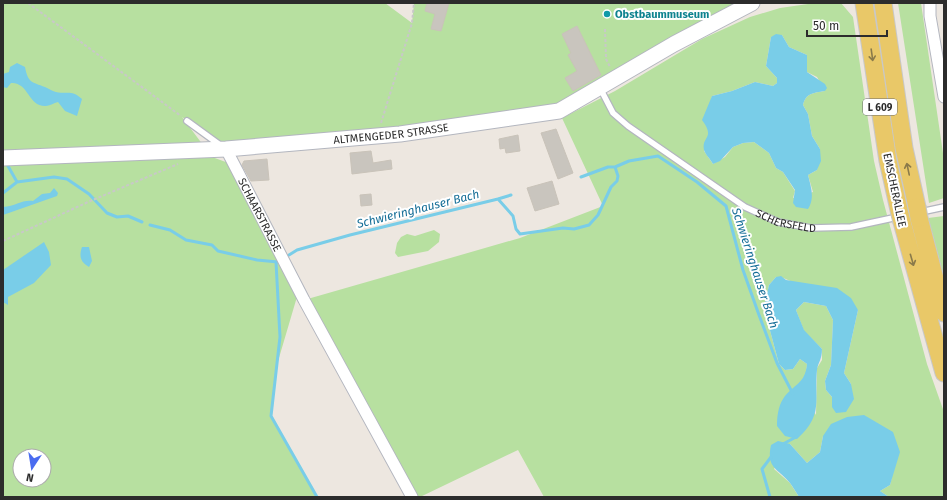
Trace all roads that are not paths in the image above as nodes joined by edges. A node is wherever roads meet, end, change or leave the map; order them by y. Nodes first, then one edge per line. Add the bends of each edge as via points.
1 (752, 3) edge
2 (864, 3) edge
3 (883, 3) edge
4 (930, 3) edge
5 (600, 88) junction
6 (944, 98) edge
7 (187, 121) road end
8 (226, 149) junction
9 (3, 158) edge
10 (944, 207) edge
11 (944, 312) edge
12 (944, 373) edge
13 (412, 497) edge

1 - 5 street, ALTMENGEDER STRASSE via 674,44
2 -> 12 main road, EMSCHERALLEE / L 609 via 888,161 900,216
11 -> 3 main road, EMSCHERALLEE / L 609 via 918,213 899,116
4 - 6 street
5 - 8 street, ALTMENGEDER STRASSE via 559,111 377,136
5 - 10 lane, SCHERSFELD via 613,113 628,126 745,207 778,222 811,228 851,227
7 - 8 lane, SCHAARSTRASSE
8 - 9 street, ALTMENGEDER STRASSE
8 - 13 street, SCHAARSTRASSE via 304,300

